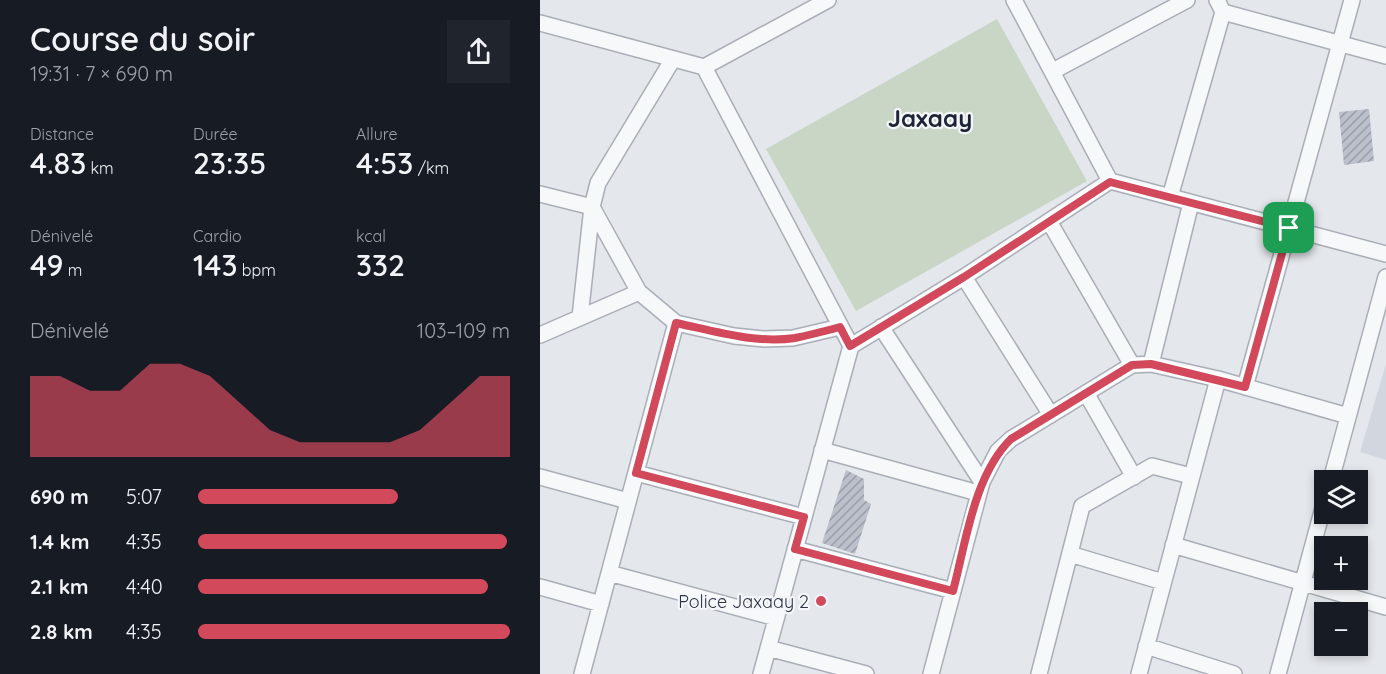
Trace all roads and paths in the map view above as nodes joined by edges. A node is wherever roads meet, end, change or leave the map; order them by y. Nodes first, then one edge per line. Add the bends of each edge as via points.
1 (828, 0) edge
2 (1014, 0) edge
3 (1187, 0) edge
4 (1352, 0) edge
5 (1220, 6) edge
6 (540, 23) edge
7 (1340, 43) junction
8 (1386, 56) edge
9 (673, 59) junction
10 (704, 67) junction
11 (1053, 71) junction
12 (1110, 182) junction
13 (540, 194) edge
14 (1170, 197) junction
15 (1191, 202) junction
16 (592, 207) junction
17 (1050, 223) junction
18 (1289, 228) junction
19 (1386, 254) edge
20 (964, 277) junction
21 (1386, 277) edge
22 (639, 292) junction
23 (580, 317) junction
24 (676, 323) junction
25 (840, 327) junction
26 (881, 327) junction
27 (540, 335) edge
28 (850, 346) junction
29 (1151, 364) junction
30 (1132, 365) junction
31 (1218, 379) junction
32 (1245, 387) junction
33 (1086, 393) junction
34 (1051, 416) junction
35 (1348, 416) junction
36 (822, 450) junction
37 (1334, 470) edge
38 (636, 473) junction
39 (540, 477) edge
40 (1134, 477) junction
41 (1191, 477) junction
42 (980, 487) junction
43 (628, 501) junction
44 (804, 517) junction
45 (1319, 524) edge
46 (1173, 545) junction
47 (795, 549) junction
48 (1070, 554) junction
49 (609, 573) junction
50 (1163, 582) junction
51 (1303, 583) junction
52 (540, 587) edge
53 (953, 591) junction
54 (601, 604) junction
55 (1386, 607) edge
56 (776, 618) junction
57 (1146, 646) junction
58 (768, 648) junction
59 (582, 674) edge
60 (761, 674) edge
61 (866, 674) edge
62 (931, 674) edge
63 (1039, 674) edge
64 (1139, 674) edge
65 (1234, 674) edge
66 (1278, 674) edge

1 - 10 street
2 - 11 street
3 - 11 street
4 - 7 street
5 - 7 street
5 - 14 street
6 - 9 street
7 - 8 street
7 - 18 street
9 - 10 street
9 - 16 street via 598,183
10 - 25 street
11 - 12 street
12 - 14 street
12 - 17 street
13 - 16 street
14 - 15 street
15 - 18 street
15 - 29 street
16 - 22 street
16 - 23 street
17 - 20 street
17 - 30 street
18 - 19 street
18 - 32 street
20 - 26 street
20 - 34 street
21 - 35 street
22 - 23 street
22 - 24 street
23 - 27 street
24 - 25 street via 764,339 793,338
24 - 38 street
25 - 28 street
26 - 28 street
26 - 42 street
28 - 36 street
29 - 30 street
29 - 31 street
30 - 33 street
31 - 32 street
31 - 41 street
32 - 35 street
33 - 34 street
33 - 40 street
34 - 42 street via 998,451
35 - 37 street
36 - 42 street
36 - 44 street
38 - 43 street
38 - 44 street
39 - 43 street
40 - 41 street via 1152,466
40 - 48 street via 1082,506
41 - 46 street
42 - 53 street
43 - 49 street
44 - 47 street
45 - 51 street
46 - 50 street
46 - 51 street
47 - 53 street
47 - 56 street
48 - 50 street
48 - 63 street
49 - 54 street
49 - 56 street
50 - 57 street
51 - 55 street
51 - 66 street
52 - 54 street
53 - 62 street
54 - 59 street
56 - 58 street
57 - 64 street
57 - 65 street
58 - 60 street
58 - 61 street

